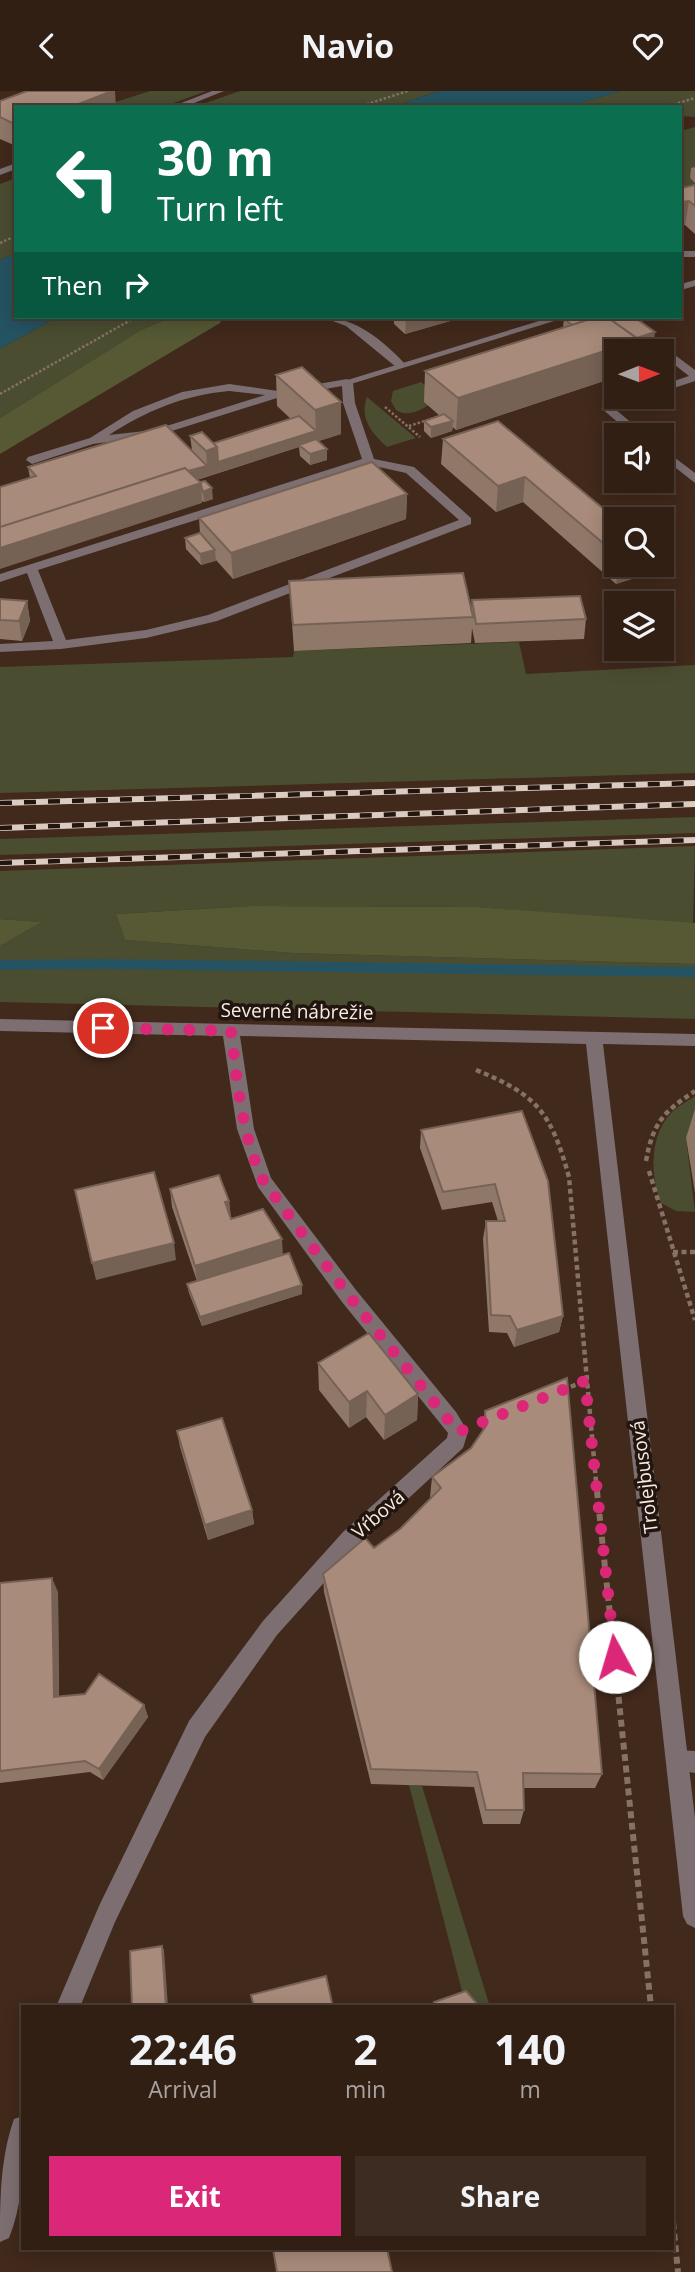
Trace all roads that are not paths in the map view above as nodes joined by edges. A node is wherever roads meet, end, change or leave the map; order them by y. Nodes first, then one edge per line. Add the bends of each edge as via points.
1 (220, 91) edge
2 (181, 105) edge
3 (334, 319) edge
4 (555, 319) edge
5 (620, 319) edge
6 (400, 365) junction
7 (695, 376) edge
8 (347, 381) junction
9 (674, 384) edge
10 (278, 394) junction
11 (608, 409) edge
12 (625, 423) edge
13 (91, 441) junction
14 (32, 460) dead end
15 (369, 461) junction
16 (674, 462) edge
17 (695, 479) edge
18 (31, 568) junction
19 (0, 578) edge
20 (61, 645) junction
21 (0, 648) edge
22 (0, 1025) edge
23 (231, 1031) junction
24 (594, 1038) junction
25 (695, 1040) edge
26 (686, 1762) edge
27 (695, 1916) edge
28 (69, 2005) edge
29 (21, 2137) edge
30 (0, 2229) edge

1 - 2 street
3 - 6 street via 350,324
4 - 6 street
5 - 7 street
6 - 8 street
7 - 9 street
8 - 10 street
8 - 15 street via 349,403
10 - 13 street via 155,433
10 - 13 street via 221,386 139,410
11 - 12 street
13 - 14 street
15 - 18 street
15 - 20 street via 410,470 467,521 212,618 146,634
16 - 17 street
18 - 19 street
18 - 20 street
20 - 21 street
22 - 23 street, Severné nábrežie
23 - 24 street, Severné nábrežie
23 - 28 street, Vŕbová via 240,1094 264,1182 458,1432 450,1451 350,1539 270,1628 197,1729 107,1914
24 - 25 street, Severné nábrežie
24 - 26 street, Trolejbusová
26 - 27 street, Trolejbusová
29 - 30 street

